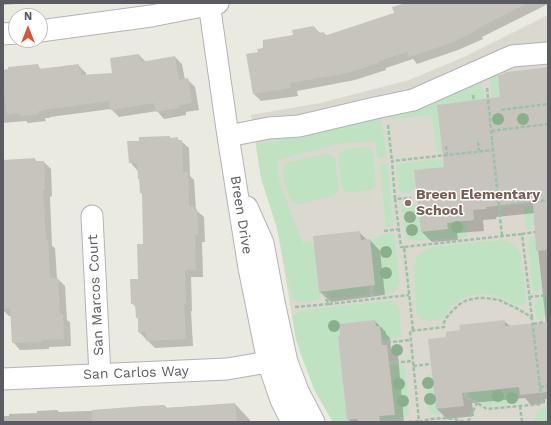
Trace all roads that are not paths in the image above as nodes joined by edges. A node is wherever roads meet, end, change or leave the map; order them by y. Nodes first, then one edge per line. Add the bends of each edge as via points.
1 (212, 3) edge
2 (48, 30) edge
3 (548, 53) edge
4 (228, 136) junction
5 (236, 182) junction
6 (92, 216) dead end
7 (268, 362) junction
8 (100, 375) junction
9 (3, 380) edge
10 (292, 422) edge
11 (314, 422) edge

1 - 2 street via 151,16
1 - 4 street, Breen Drive
3 - 4 street via 512,56 412,100 299,126 269,128
4 - 5 street, Breen Drive
5 - 7 street, Breen Drive via 249,268
5 - 11 street via 263,243 287,362
6 - 8 street, San Marcos Court
7 - 8 street, San Carlos Way via 227,369
7 - 10 street, Breen Drive via 281,400
8 - 9 street, San Carlos Way

